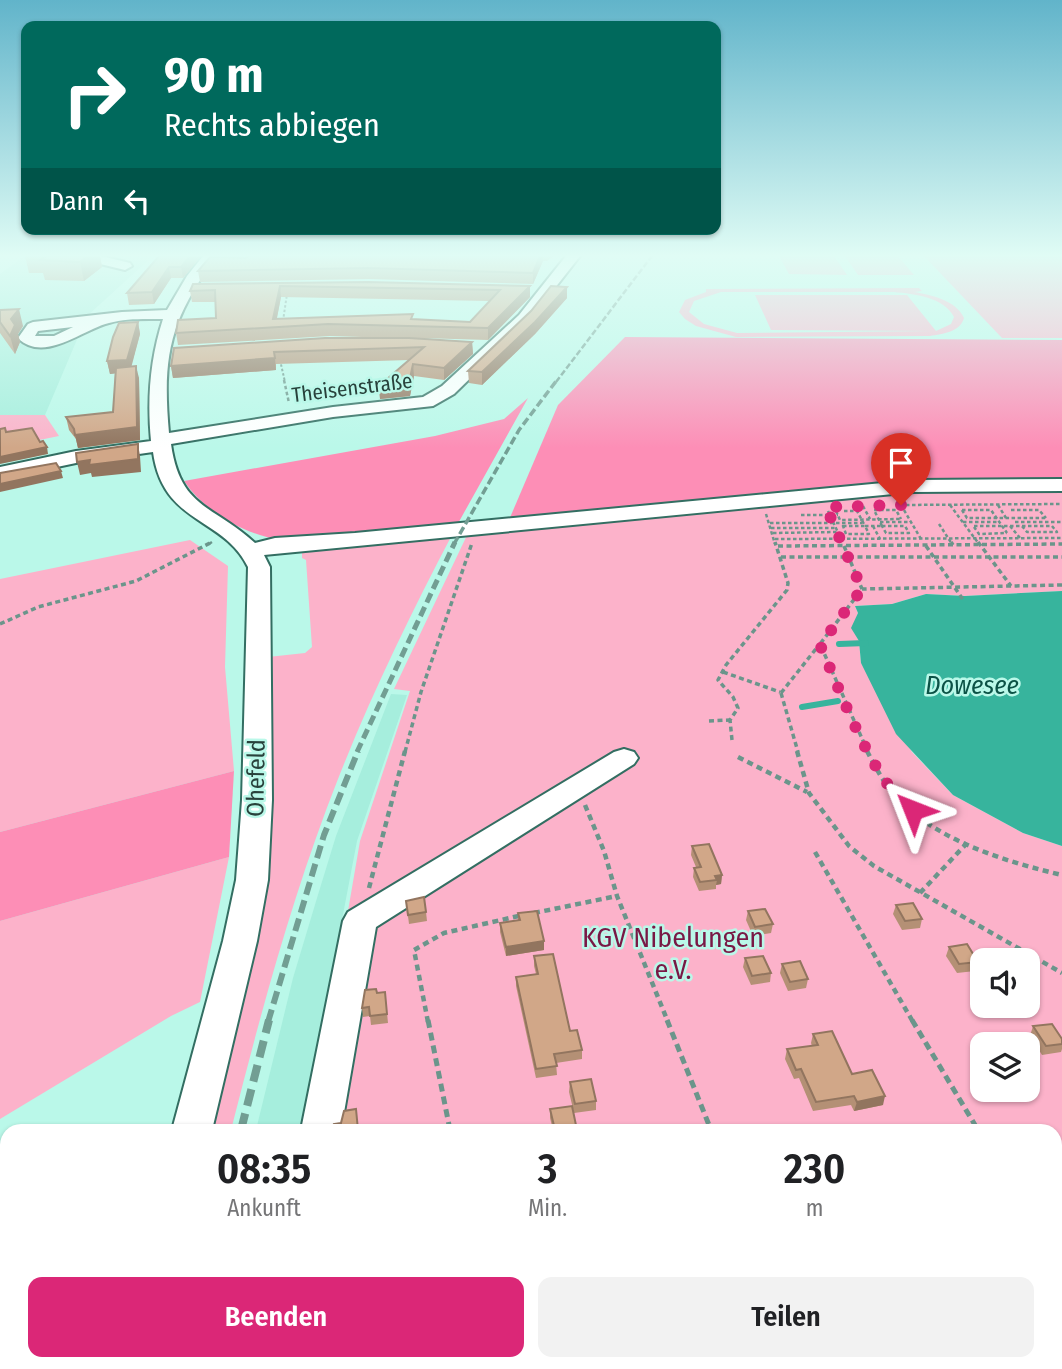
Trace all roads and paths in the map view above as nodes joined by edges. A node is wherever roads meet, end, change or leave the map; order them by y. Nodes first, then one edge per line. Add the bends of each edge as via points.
1 (171, 320) edge
2 (520, 320) edge
3 (467, 346) edge
4 (493, 348) junction
5 (180, 352) edge
6 (160, 354) junction
7 (280, 357) edge
8 (296, 418) junction
9 (161, 449) junction
10 (0, 473) edge
11 (1062, 485) edge
12 (885, 505) junction
13 (901, 505) junction
14 (950, 505) junction
15 (972, 505) junction
16 (997, 505) junction
17 (1022, 505) junction
18 (1062, 505) edge
19 (863, 506) junction
20 (887, 510) junction
21 (975, 510) junction
22 (1025, 510) junction
23 (830, 515) junction
24 (838, 515) junction
25 (980, 518) junction
26 (1006, 518) junction
27 (1031, 518) junction
28 (870, 519) junction
29 (880, 522) junction
30 (892, 522) junction
31 (911, 522) junction
32 (963, 522) junction
33 (999, 522) junction
34 (1017, 522) junction
35 (1062, 522) edge
36 (833, 523) junction
37 (850, 523) junction
38 (863, 523) junction
39 (939, 524) dead end
40 (985, 524) junction
41 (1035, 524) junction
42 (770, 526) junction
43 (873, 526) junction
44 (1010, 526) junction
45 (477, 528) junction
46 (844, 529) junction
47 (907, 529) junction
48 (915, 529) junction
49 (836, 530) junction
50 (1040, 532) junction
51 (898, 533) junction
52 (990, 533) junction
53 (855, 534) junction
54 (921, 538) junction
55 (948, 538) junction
56 (974, 538) junction
57 (994, 538) junction
58 (1020, 538) junction
59 (1046, 538) junction
60 (1062, 538) edge
61 (775, 539) junction
62 (858, 539) junction
63 (880, 539) junction
64 (901, 539) junction
65 (841, 540) junction
66 (240, 543) junction
67 (1062, 544) edge
68 (953, 545) junction
69 (980, 545) junction
70 (778, 546) junction
71 (844, 546) junction
72 (926, 546) junction
73 (934, 557) junction
74 (1062, 557) edge
75 (781, 558) junction
76 (849, 558) junction
77 (988, 558) junction
78 (1062, 585) edge
79 (1011, 586) junction
80 (862, 589) junction
81 (956, 589) junction
82 (964, 601) dead end
83 (0, 624) edge
84 (820, 645) junction
85 (723, 672) junction
86 (781, 693) junction
87 (730, 720) junction
88 (709, 721) dead end
89 (732, 740) dead end
90 (738, 757) dead end
91 (624, 758) dead end
92 (575, 788) junction
93 (809, 793) junction
94 (967, 843) junction
95 (815, 852) dead end
96 (1062, 875) edge
97 (920, 893) junction
98 (617, 896) junction
99 (360, 920) junction
100 (1062, 973) edge
101 (194, 1124) edge
102 (322, 1124) edge
103 (449, 1124) edge
104 (709, 1124) edge
105 (974, 1124) edge

1 - 6 street
2 - 4 street, Theisenstraße
3 - 4 street
4 - 8 street, Theisenstraße via 448,390 427,402
5 - 6 street
6 - 9 street
7 - 8 path via 286,395
8 - 9 street, Theisenstraße
9 - 10 street, Theisenstraße via 76,457
9 - 66 street via 170,484 179,496
11 - 45 street via 914,486
12 - 13 path
12 - 19 path
12 - 20 path
13 - 14 path
13 - 31 path
14 - 15 path
14 - 32 path
15 - 16 path
15 - 21 path
16 - 17 path
16 - 26 path
17 - 18 path
17 - 22 path
19 - 23 path via 826,507
19 - 28 path
20 - 29 path via 874,510
20 - 30 path via 896,510 901,519
21 - 25 path via 962,510 967,518
21 - 33 path via 990,510
22 - 27 path via 1039,510 1046,518
22 - 34 path via 1011,510
23 - 24 path
23 - 36 path
24 - 37 path
24 - 38 path via 836,511 857,511
25 - 33 path
25 - 40 path
26 - 33 path
26 - 34 path
27 - 34 path
27 - 41 path
28 - 29 path
28 - 38 path
29 - 30 path
29 - 30 path
29 - 43 path
29 - 51 path via 886,533
30 - 31 path
30 - 47 path
31 - 48 path
32 - 40 path
32 - 56 path
33 - 40 path
33 - 44 path
33 - 52 path via 1007,533
34 - 41 path
34 - 41 path
34 - 44 path
34 - 50 path via 1027,532
35 - 41 path
36 - 37 path
36 - 42 path
36 - 49 path
37 - 38 path
37 - 38 path
37 - 46 path
38 - 43 path
38 - 53 path via 869,534
39 - 55 path
40 - 52 path via 974,526 979,534
41 - 50 path via 1052,526 1057,532
42 - 49 path
42 - 61 path
43 - 63 path
44 - 58 path
45 - 66 street via 355,540
45 - 99 path via 421,692
46 - 49 path
46 - 53 path via 846,534
47 - 48 path
47 - 51 path via 909,533
48 - 54 path
49 - 65 path
50 - 59 path
51 - 64 path
52 - 57 path
53 - 62 path
54 - 55 path
54 - 64 path
55 - 56 path
55 - 68 path
56 - 57 path
56 - 69 path
57 - 58 path
58 - 59 path
59 - 60 path
61 - 65 path
61 - 70 path
62 - 63 path
62 - 65 path
63 - 64 path
65 - 71 path
66 - 83 path via 196,548 136,581 38,607
66 - 101 street, Ohefeld via 256,558 260,579 252,880
67 - 69 path
68 - 69 path
68 - 72 path
69 - 77 path
70 - 71 path
70 - 75 path
71 - 72 path
71 - 76 path
72 - 73 path
73 - 76 path
73 - 77 path
73 - 81 path
74 - 77 path
75 - 76 path
75 - 85 path via 787,590
76 - 80 path
77 - 79 path
78 - 79 path
79 - 81 path
80 - 81 path
80 - 84 path
81 - 82 path
84 - 86 path
84 - 94 path via 866,745 900,802
85 - 86 path
85 - 87 path via 718,680 738,708
86 - 93 path
87 - 88 path
87 - 89 path
90 - 93 path
91 - 92 lane
92 - 98 path via 604,852
92 - 99 lane
93 - 97 path via 849,846
94 - 96 path
94 - 97 path
95 - 105 path
97 - 100 path
98 - 103 path via 444,933 414,950
98 - 104 path
99 - 102 lane

